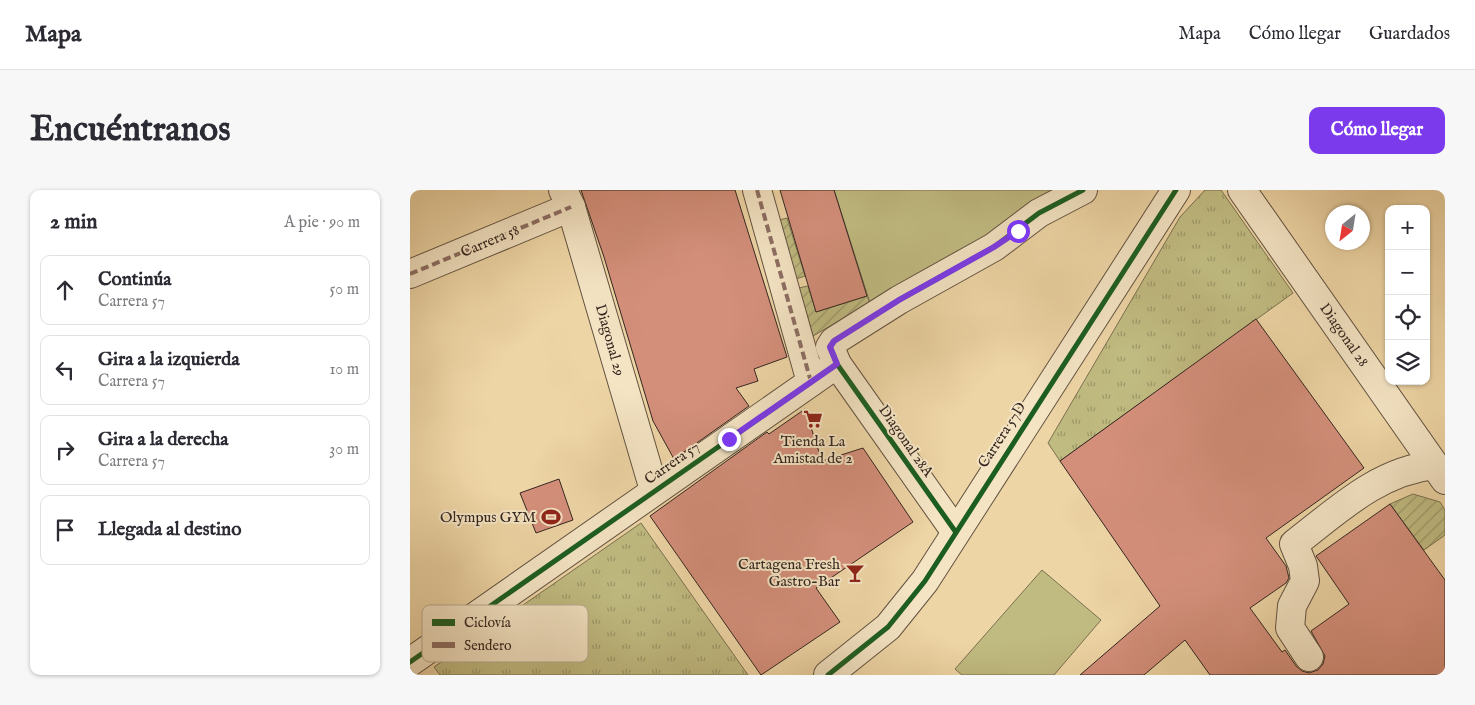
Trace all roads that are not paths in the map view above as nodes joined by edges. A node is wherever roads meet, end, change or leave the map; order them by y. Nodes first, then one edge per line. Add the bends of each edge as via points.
1 (757, 190) edge
2 (1083, 190) edge
3 (1176, 190) edge
4 (1242, 190) edge
5 (567, 199) edge
6 (410, 274) edge
7 (837, 364) junction
8 (811, 382) junction
9 (1440, 472) edge
10 (654, 490) junction
11 (955, 531) junction
12 (491, 605) edge
13 (422, 654) edge
14 (1310, 657) dead end
15 (410, 662) edge
16 (828, 675) edge

1 - 8 street
2 - 7 street via 1039,213 994,247 834,341 830,347
3 - 11 street, Carrera 57D
4 - 9 street, Diagonal 28
5 - 6 street, Carrera 58
5 - 10 street, Diagonal 29
7 - 8 street, Carrera 57
7 - 11 street, Diagonal 28A
8 - 10 street, Carrera 57
9 - 14 street via 1403,471 1372,485 1294,544 1303,566 1304,581 1292,606 1290,628
10 - 12 street, Carrera 57
11 - 16 street, Carrera 57D via 925,580 888,627
13 - 15 street, Carrera 57

